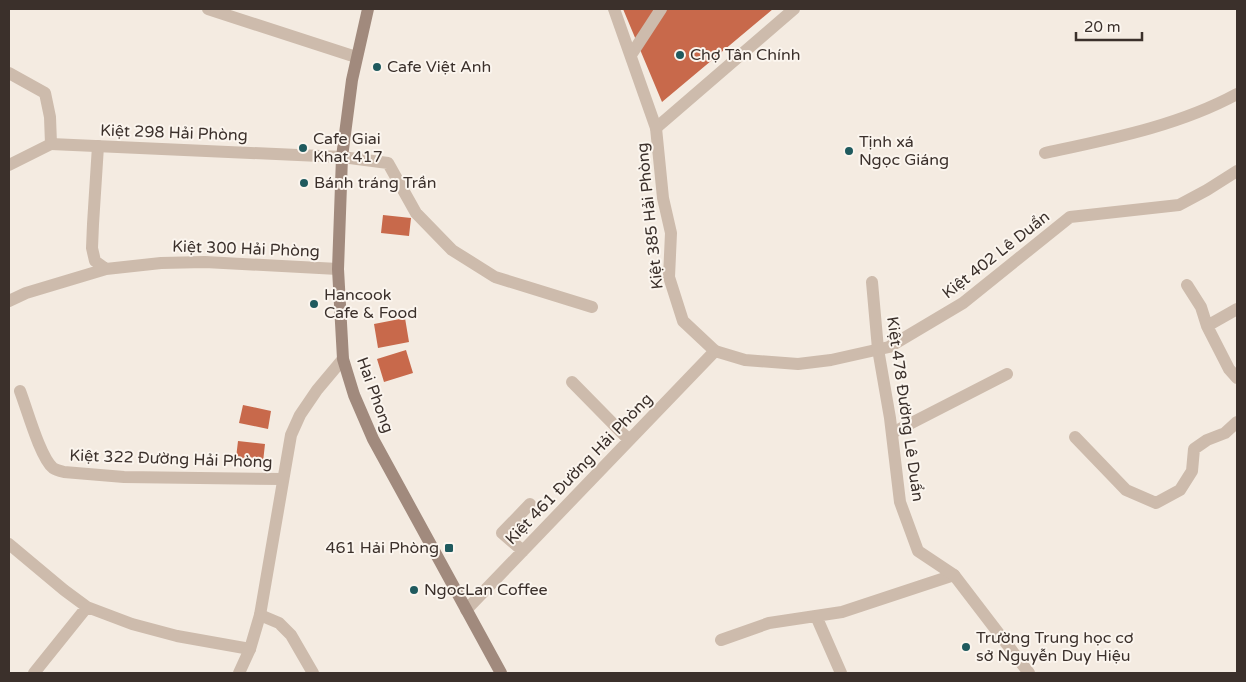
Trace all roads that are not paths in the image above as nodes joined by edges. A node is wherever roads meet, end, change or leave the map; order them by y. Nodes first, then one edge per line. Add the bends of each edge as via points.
1 (208, 9) edge
2 (368, 9) edge
3 (614, 9) edge
4 (661, 9) edge
5 (794, 9) edge
6 (631, 55) junction
7 (356, 57) junction
8 (9, 73) edge
9 (1237, 94) edge
10 (656, 128) junction
11 (50, 144) junction
12 (98, 146) junction
13 (1044, 153) dead end
14 (342, 156) junction
15 (9, 165) edge
16 (1237, 171) edge
17 (106, 269) junction
18 (338, 269) junction
19 (872, 282) dead end
20 (1187, 286) dead end
21 (9, 301) edge
22 (592, 307) dead end
23 (1237, 308) edge
24 (1207, 326) junction
25 (878, 349) junction
26 (715, 351) junction
27 (343, 359) junction
28 (1007, 374) dead end
29 (1237, 378) edge
30 (572, 382) dead end
31 (20, 391) dead end
32 (1237, 422) edge
33 (892, 433) junction
34 (1075, 437) dead end
35 (629, 440) junction
36 (283, 479) junction
37 (530, 504) dead end
38 (9, 544) edge
39 (523, 551) junction
40 (954, 575) junction
41 (87, 607) junction
42 (466, 610) junction
43 (260, 615) junction
44 (816, 616) junction
45 (720, 640) dead end
46 (250, 649) junction
47 (34, 673) edge
48 (239, 673) edge
49 (314, 673) edge
50 (500, 673) edge
51 (841, 673) edge
52 (1029, 673) edge

1 - 7 street
2 - 7 street, Hai Phong
3 - 6 street, Kiệt 385 Hải Phòng
4 - 6 street
5 - 10 street
6 - 10 street, Kiệt 385 Hải Phòng
7 - 14 street, Hai Phong
8 - 11 street via 45,93 50,117
9 - 13 street via 1219,104 1158,126
10 - 26 street, Kiệt 385 Hải Phòng via 663,198 671,233 669,277 683,321
11 - 12 street, Kiệt 298 Hải Phòng
11 - 15 street, Kiệt 298 Hải Phòng
12 - 14 street, Kiệt 298 Hải Phòng
12 - 17 street via 92,248 95,262
14 - 18 street, Hai Phong
14 - 22 street, Kiệt 298 Hải Phòng via 388,163 416,213 452,250 496,277
16 - 25 street, Kiệt 402 Lê Duẩn via 1179,205 1070,217 963,303 889,347
17 - 18 street, Kiệt 300 Hải Phòng via 205,262
17 - 21 street, Kiệt 300 Hải Phòng
18 - 27 street, Hai Phong
19 - 25 street, Kiệt 478 Đường Lê Duẩn
20 - 24 street via 1201,307
23 - 24 street
24 - 29 street
25 - 26 street, Kiệt 402 Lê Duẩn via 798,364 745,360
25 - 33 street, Kiệt 478 Đường Lê Duẩn
26 - 35 street, Kiệt 461 Đường Hải Phòng
27 - 36 street via 300,415 291,435
27 - 42 street, Hai Phong via 373,439
28 - 33 street
30 - 35 street
31 - 36 street, Kiệt 322 Đường Hải Phòng via 39,446 55,469 124,476
32 - 34 street via 1225,433 1194,449 1192,471 1180,490 1156,503 1126,490
33 - 40 street, Kiệt 478 Đường Lê Duẩn via 900,502 918,551
35 - 39 street, Kiệt 461 Đường Hải Phòng
36 - 43 street
37 - 39 street via 502,534
38 - 41 street
39 - 42 street, Kiệt 461 Đường Hải Phòng
40 - 44 street via 842,612
40 - 52 street, Kiệt 478 Đường Lê Duẩn
41 - 46 street via 177,636
41 - 47 street
42 - 50 street, Hai Phong
43 - 46 street
43 - 49 street via 279,623 291,635
44 - 45 street via 769,623
44 - 51 street
46 - 48 street

